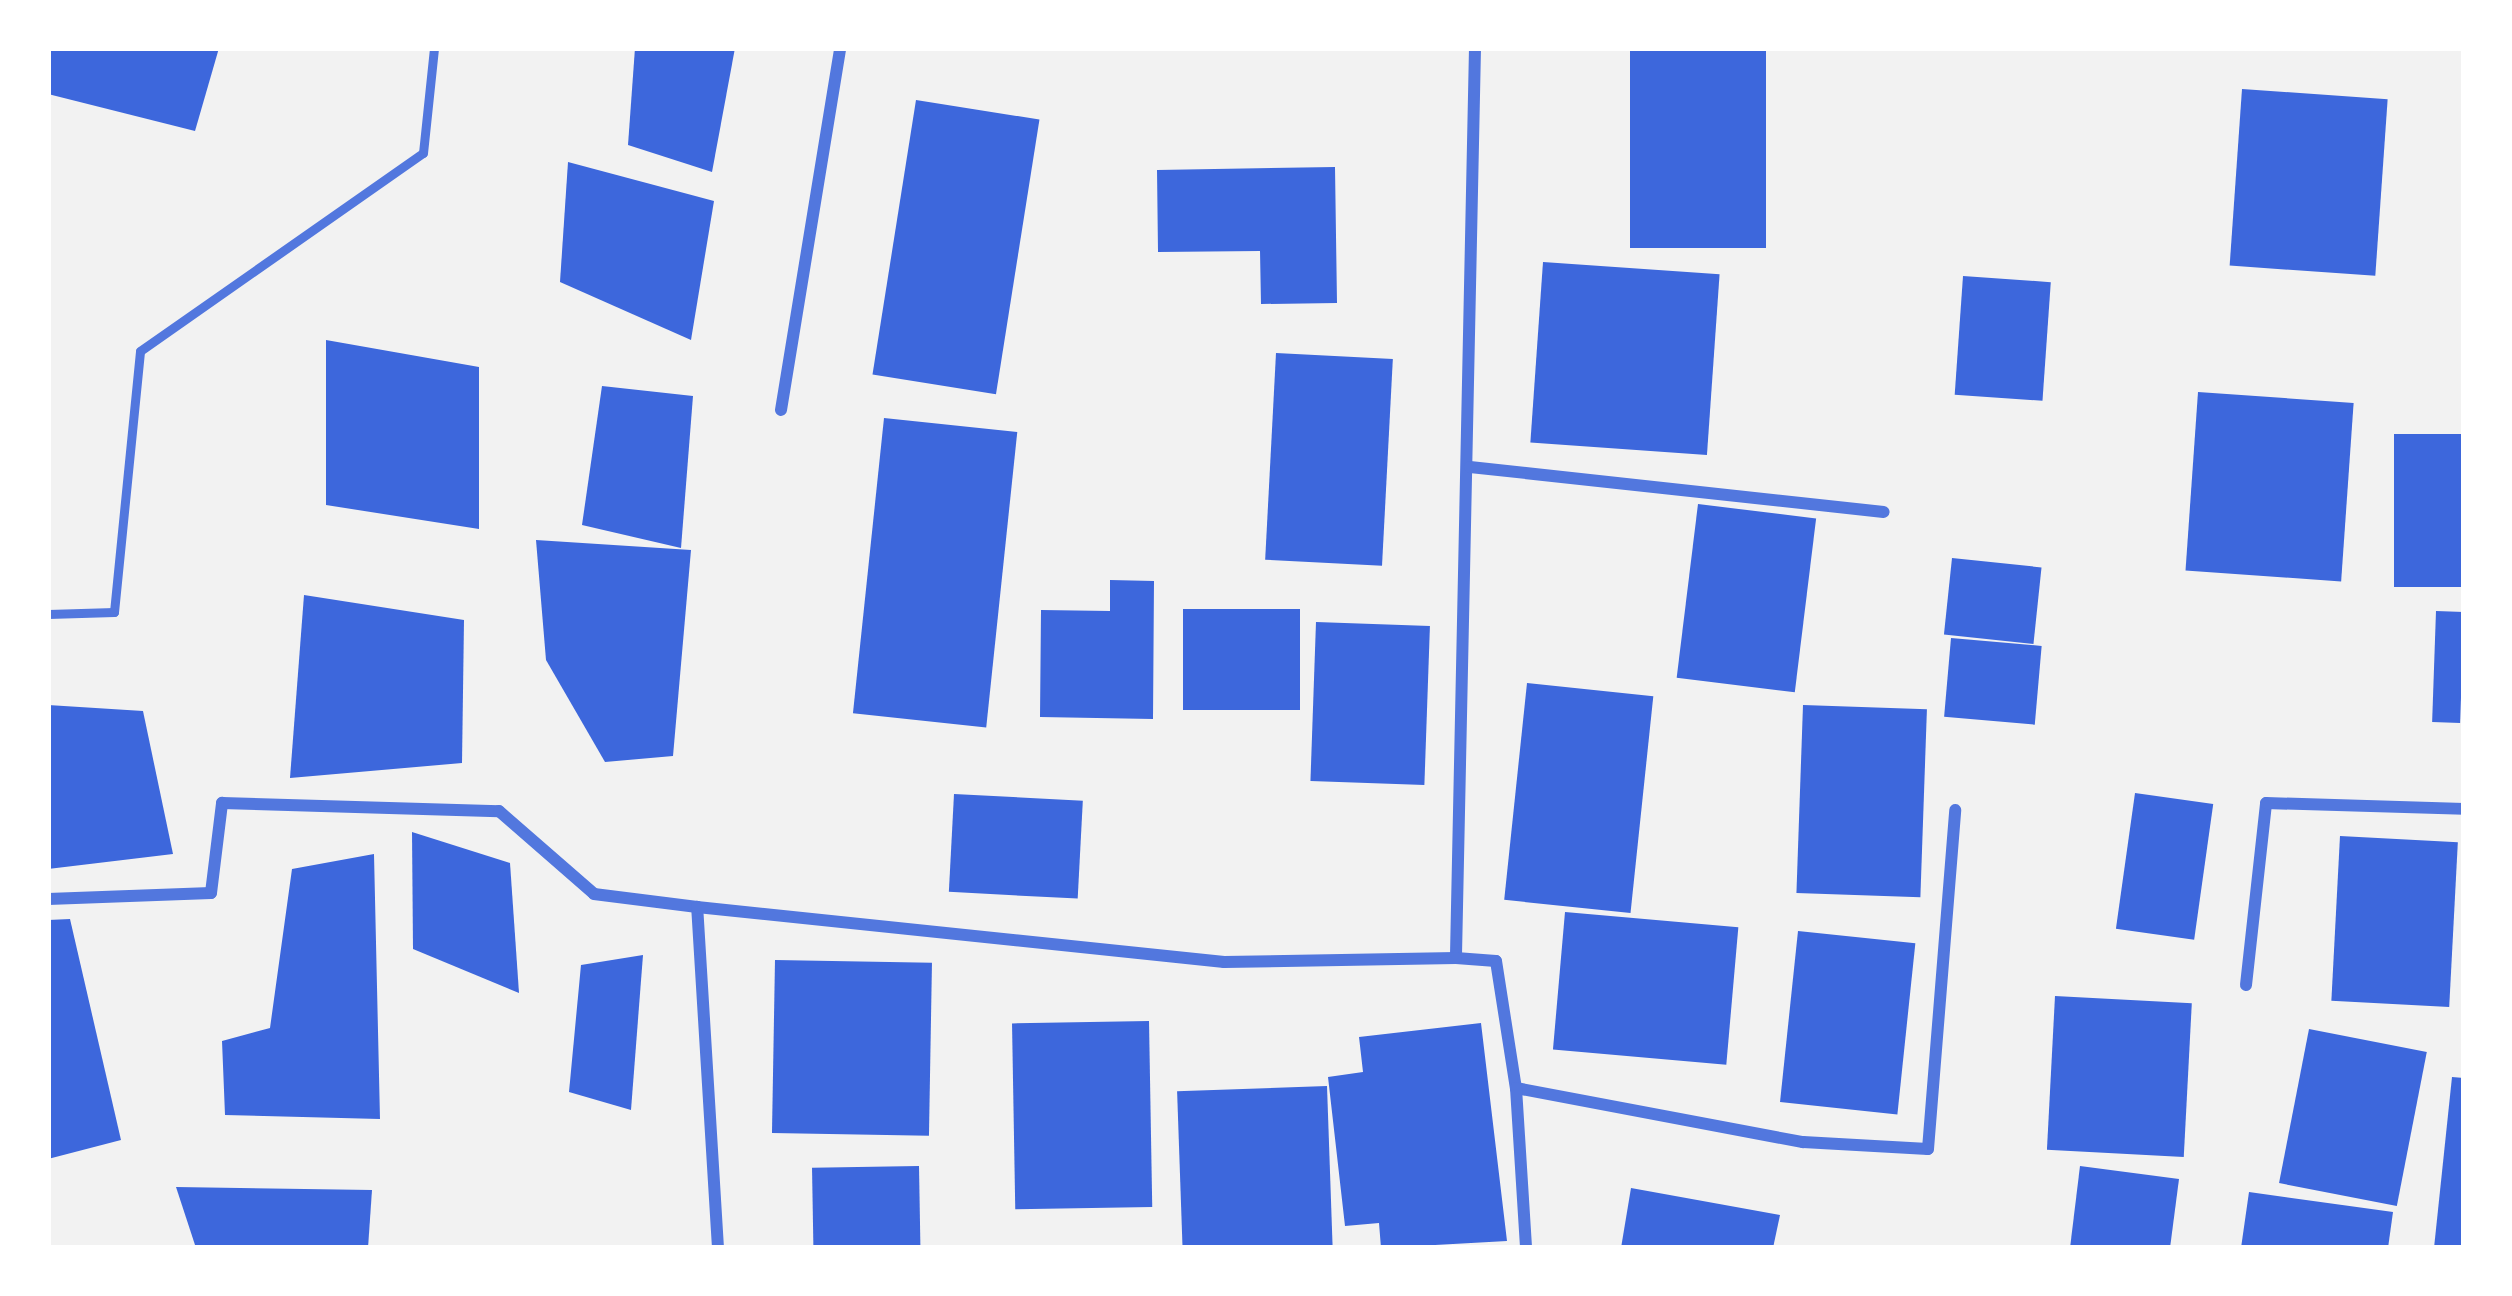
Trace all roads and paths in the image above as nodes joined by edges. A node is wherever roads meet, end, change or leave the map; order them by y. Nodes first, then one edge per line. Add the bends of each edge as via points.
1 (434, 48) edge
2 (840, 48) edge
3 (1475, 48) edge
4 (781, 410) dead end
5 (1470, 467) junction
6 (1884, 512) dead end
7 (48, 614) edge
8 (2464, 809) edge
9 (1954, 810) dead end
10 (48, 899) edge
11 (697, 907) junction
12 (1456, 958) junction
13 (2246, 985) dead end
14 (1516, 1088) junction
15 (718, 1248) edge
16 (1526, 1248) edge

1 - 7 lane via 423,153 140,351 114,612
2 - 4 street
3 - 5 street
5 - 6 street
5 - 12 street
8 - 13 street via 2266,802
9 - 14 street via 1928,1149 1803,1142
10 - 11 street via 212,893 222,803 500,811 594,894
11 - 12 street via 1224,962
11 - 15 street
12 - 14 street via 1496,961
14 - 16 street

